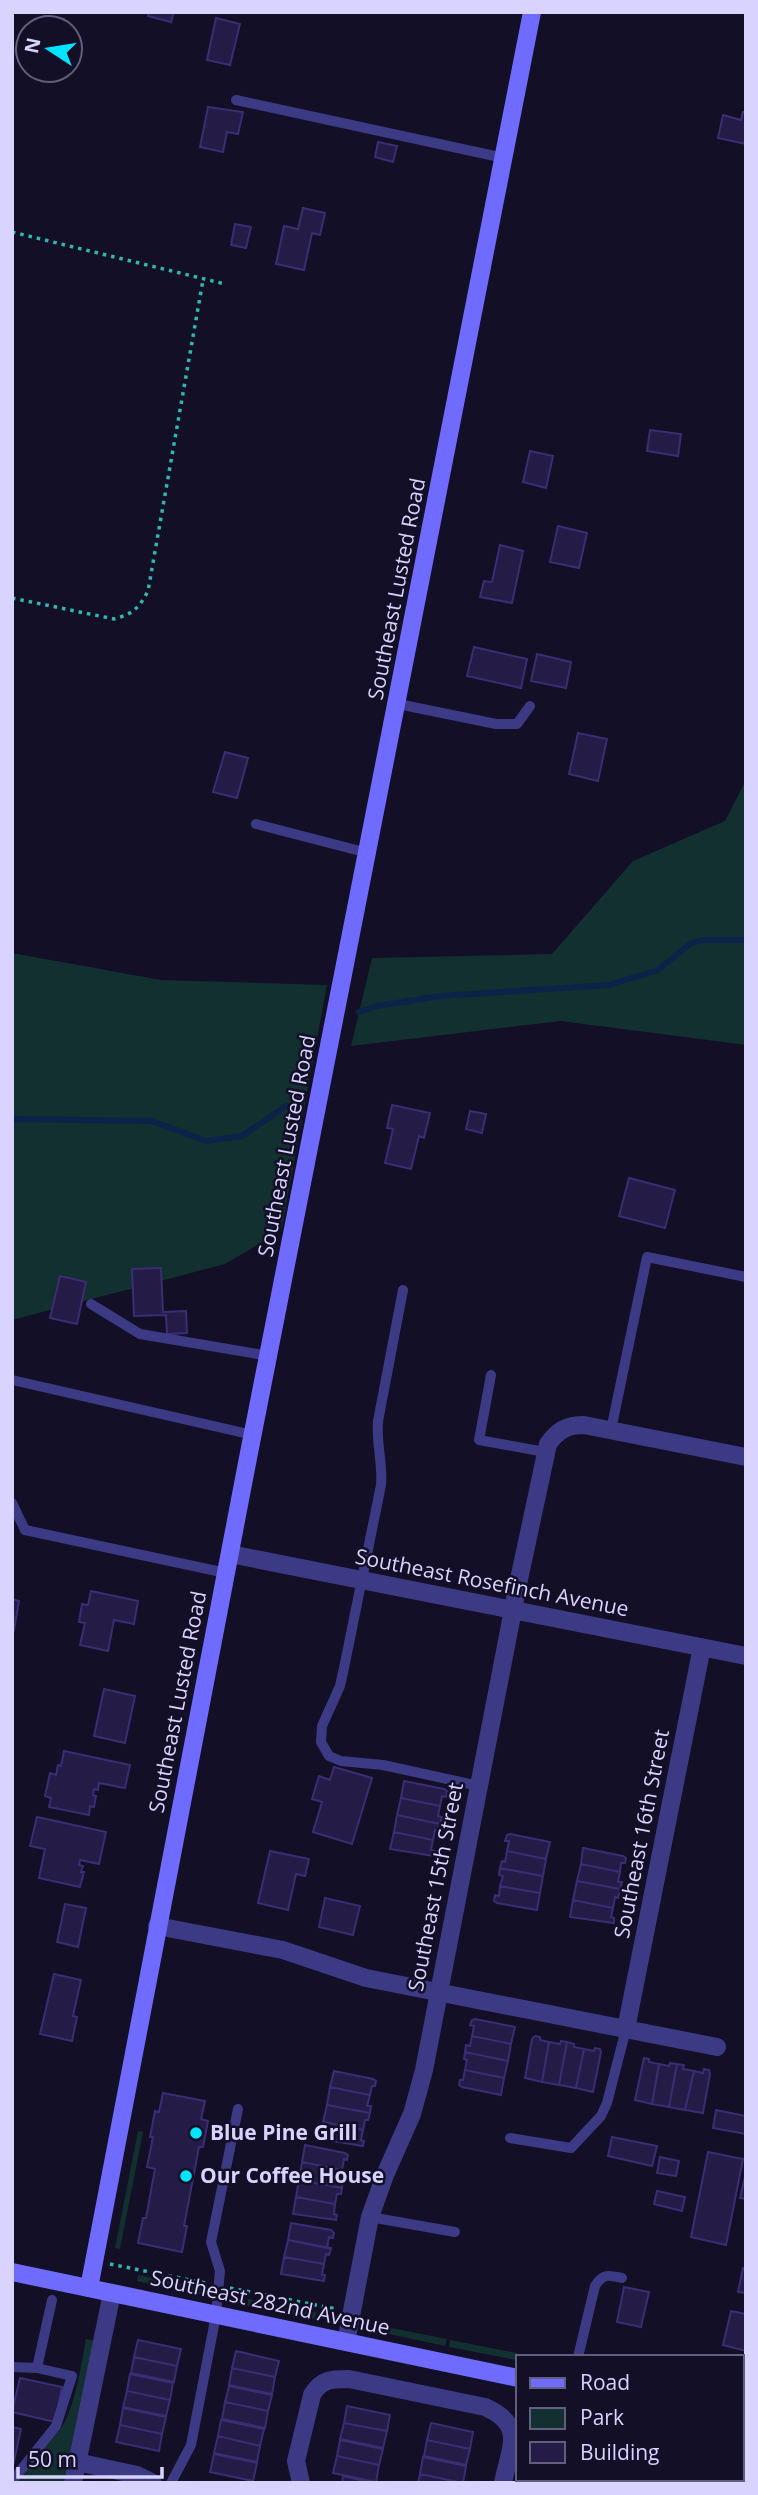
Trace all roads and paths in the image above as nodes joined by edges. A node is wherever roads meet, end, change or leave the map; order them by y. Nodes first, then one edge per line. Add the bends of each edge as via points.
1 (532, 12) edge
2 (236, 100) dead end
3 (503, 158) junction
4 (12, 232) edge
5 (203, 280) junction
6 (225, 284) dead end
7 (12, 598) edge
8 (398, 704) junction
9 (530, 706) dead end
10 (256, 824) dead end
11 (368, 853) junction
12 (746, 1277) edge
13 (403, 1290) dead end
14 (91, 1304) dead end
15 (269, 1356) junction
16 (491, 1375) dead end
17 (12, 1380) edge
18 (611, 1430) junction
19 (253, 1435) junction
20 (545, 1452) junction
21 (746, 1457) edge
22 (12, 1503) edge
23 (230, 1554) junction
24 (226, 1573) junction
25 (362, 1580) junction
26 (513, 1610) junction
27 (702, 1647) junction
28 (746, 1656) edge
29 (479, 1786) junction
30 (157, 1926) junction
31 (439, 1992) junction
32 (626, 2029) junction
33 (717, 2047) dead end
34 (238, 2109) dead end
35 (510, 2138) dead end
36 (370, 2217) junction
37 (455, 2232) dead end
38 (12, 2272) edge
39 (622, 2278) dead end
40 (89, 2288) junction
41 (112, 2293) junction
42 (52, 2300) dead end
43 (216, 2315) junction
44 (346, 2342) junction
45 (579, 2355) edge
46 (12, 2367) edge
47 (37, 2368) junction
48 (516, 2378) edge
49 (77, 2462) junction
50 (12, 2481) edge
51 (73, 2483) edge
52 (153, 2483) edge
53 (171, 2483) edge
54 (301, 2483) edge
55 (503, 2483) edge

1 - 3 main road, Southeast Lusted Road
2 - 3 lane
3 - 8 main road, Southeast Lusted Road
4 - 5 path
5 - 6 path
5 - 7 path via 148,591 140,607 114,619
8 - 9 lane via 496,724 517,724
8 - 11 main road, Southeast Lusted Road
10 - 11 lane
11 - 15 main road, Southeast Lusted Road
12 - 18 lane via 647,1256
13 - 25 lane via 377,1420 381,1485
14 - 15 lane via 141,1334
15 - 19 main road, Southeast Lusted Road
16 - 20 lane via 479,1440
17 - 19 lane
18 - 20 street, Southeast 15th Street via 574,1425 559,1430
18 - 21 street
19 - 23 main road, Southeast Lusted Road
20 - 26 street, Southeast 15th Street
22 - 24 lane via 25,1530
23 - 24 main road, Southeast Lusted Road
23 - 25 street, Southeast Rosefinch Avenue
24 - 30 main road, Southeast Lusted Road
25 - 26 street, Southeast Rosefinch Avenue
25 - 29 lane via 345,1668 322,1726 321,1742 329,1756 341,1761 383,1765
26 - 27 street, Southeast Rosefinch Avenue
26 - 29 street, Southeast 15th Street
27 - 28 street, Southeast Rosefinch Avenue
27 - 32 street, Southeast 16th Street
29 - 31 street, Southeast 15th Street
30 - 31 street via 284,1950 345,1972
30 - 40 main road, Southeast Lusted Road
31 - 32 street
31 - 36 street, Southeast 15th Street via 419,2092
32 - 33 street
32 - 35 lane via 601,2116 571,2148
34 - 43 lane via 211,2242 220,2271
36 - 37 lane
36 - 44 street, Southeast 15th Street
38 - 40 main road, Southeast 282nd Avenue
39 - 45 lane via 601,2277 595,2286
40 - 41 main road, Southeast 282nd Avenue
41 - 43 main road, Southeast 282nd Avenue
41 - 49 street
42 - 47 lane
43 - 44 main road, Southeast 282nd Avenue
43 - 53 lane via 191,2445
44 - 48 main road, Southeast 282nd Avenue
46 - 47 lane
47 - 50 lane via 72,2376 56,2426
49 - 51 street
49 - 52 street
54 - 55 street via 296,2461 312,2395 317,2385 330,2379 418,2393 503,2415 513,2434

